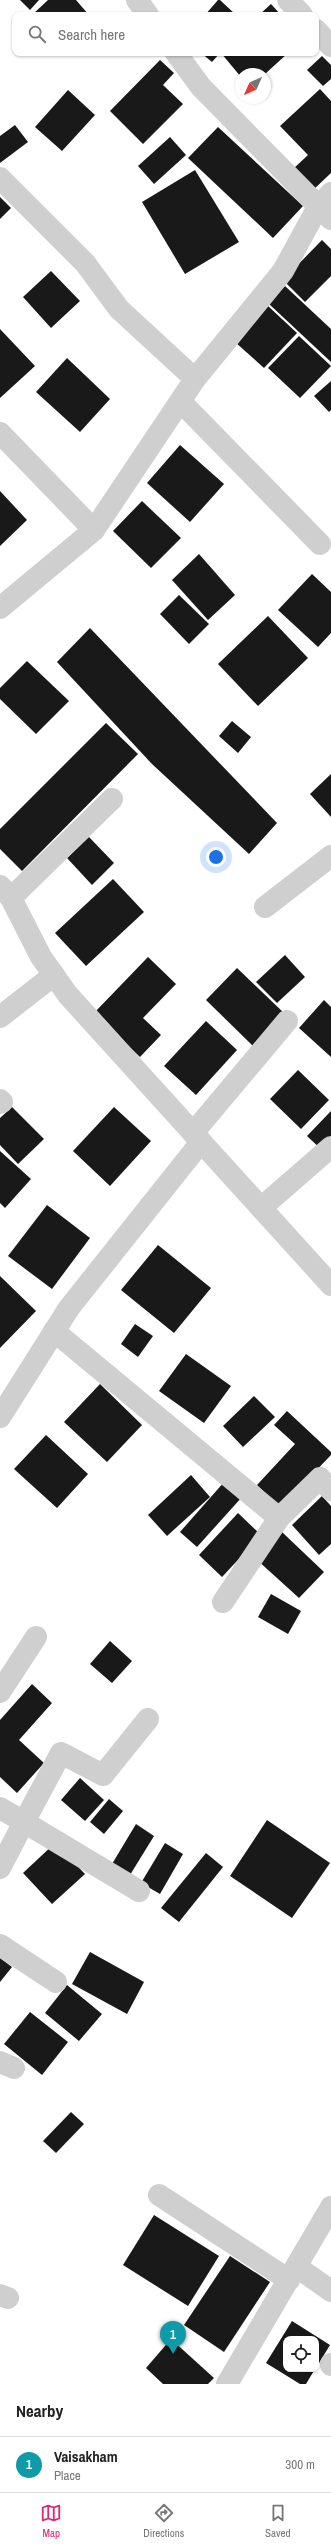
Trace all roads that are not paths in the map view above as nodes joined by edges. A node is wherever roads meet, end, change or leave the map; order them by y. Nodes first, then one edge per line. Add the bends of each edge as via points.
1 (137, 0) edge
2 (288, 0) edge
3 (146, 12) edge
4 (299, 12) edge
5 (319, 33) edge
6 (331, 46) edge
7 (178, 56) edge
8 (0, 178) edge
9 (327, 206) edge
10 (195, 379) junction
11 (181, 402) junction
12 (0, 433) edge
13 (94, 530) junction
14 (320, 544) dead end
15 (0, 608) edge
16 (112, 799) dead end
17 (331, 856) edge
18 (5, 892) edge
19 (265, 907) dead end
20 (54, 975) junction
21 (0, 1017) edge
22 (287, 1021) dead end
23 (0, 1100) edge
24 (0, 1103) edge
25 (197, 1138) junction
26 (331, 1147) edge
27 (261, 1208) junction
28 (331, 1285) edge
29 (54, 1330) junction
30 (0, 1417) edge
31 (331, 1490) edge
32 (279, 1518) junction
33 (223, 1602) dead end
34 (36, 1637) dead end
35 (0, 1692) edge
36 (148, 1720) dead end
37 (0, 1808) edge
38 (24, 1822) junction
39 (0, 1868) edge
40 (139, 1891) dead end
41 (0, 1945) edge
42 (56, 1982) dead end
43 (159, 2195) dead end
44 (331, 2207) edge
45 (293, 2274) junction
46 (331, 2291) edge
47 (227, 2384) edge

1 - 3 street
2 - 4 street
5 - 6 street
7 - 9 street via 201,87
8 - 10 street via 85,263 119,309
9 - 10 street via 283,271
10 - 11 street
11 - 13 street
11 - 14 street
12 - 13 street
13 - 15 street
16 - 18 street
17 - 19 street
18 - 20 street via 41,957
20 - 21 street
20 - 25 street via 68,995
22 - 25 street
23 - 24 street
25 - 27 street
25 - 29 street
26 - 27 street
27 - 28 street
29 - 30 street
29 - 32 street
31 - 32 street via 320,1478
32 - 33 street
34 - 35 street
36 - 38 street via 104,1775 61,1754
37 - 38 street
38 - 39 street
38 - 40 street
41 - 42 street
43 - 45 street
44 - 45 street
45 - 46 street
45 - 47 street

